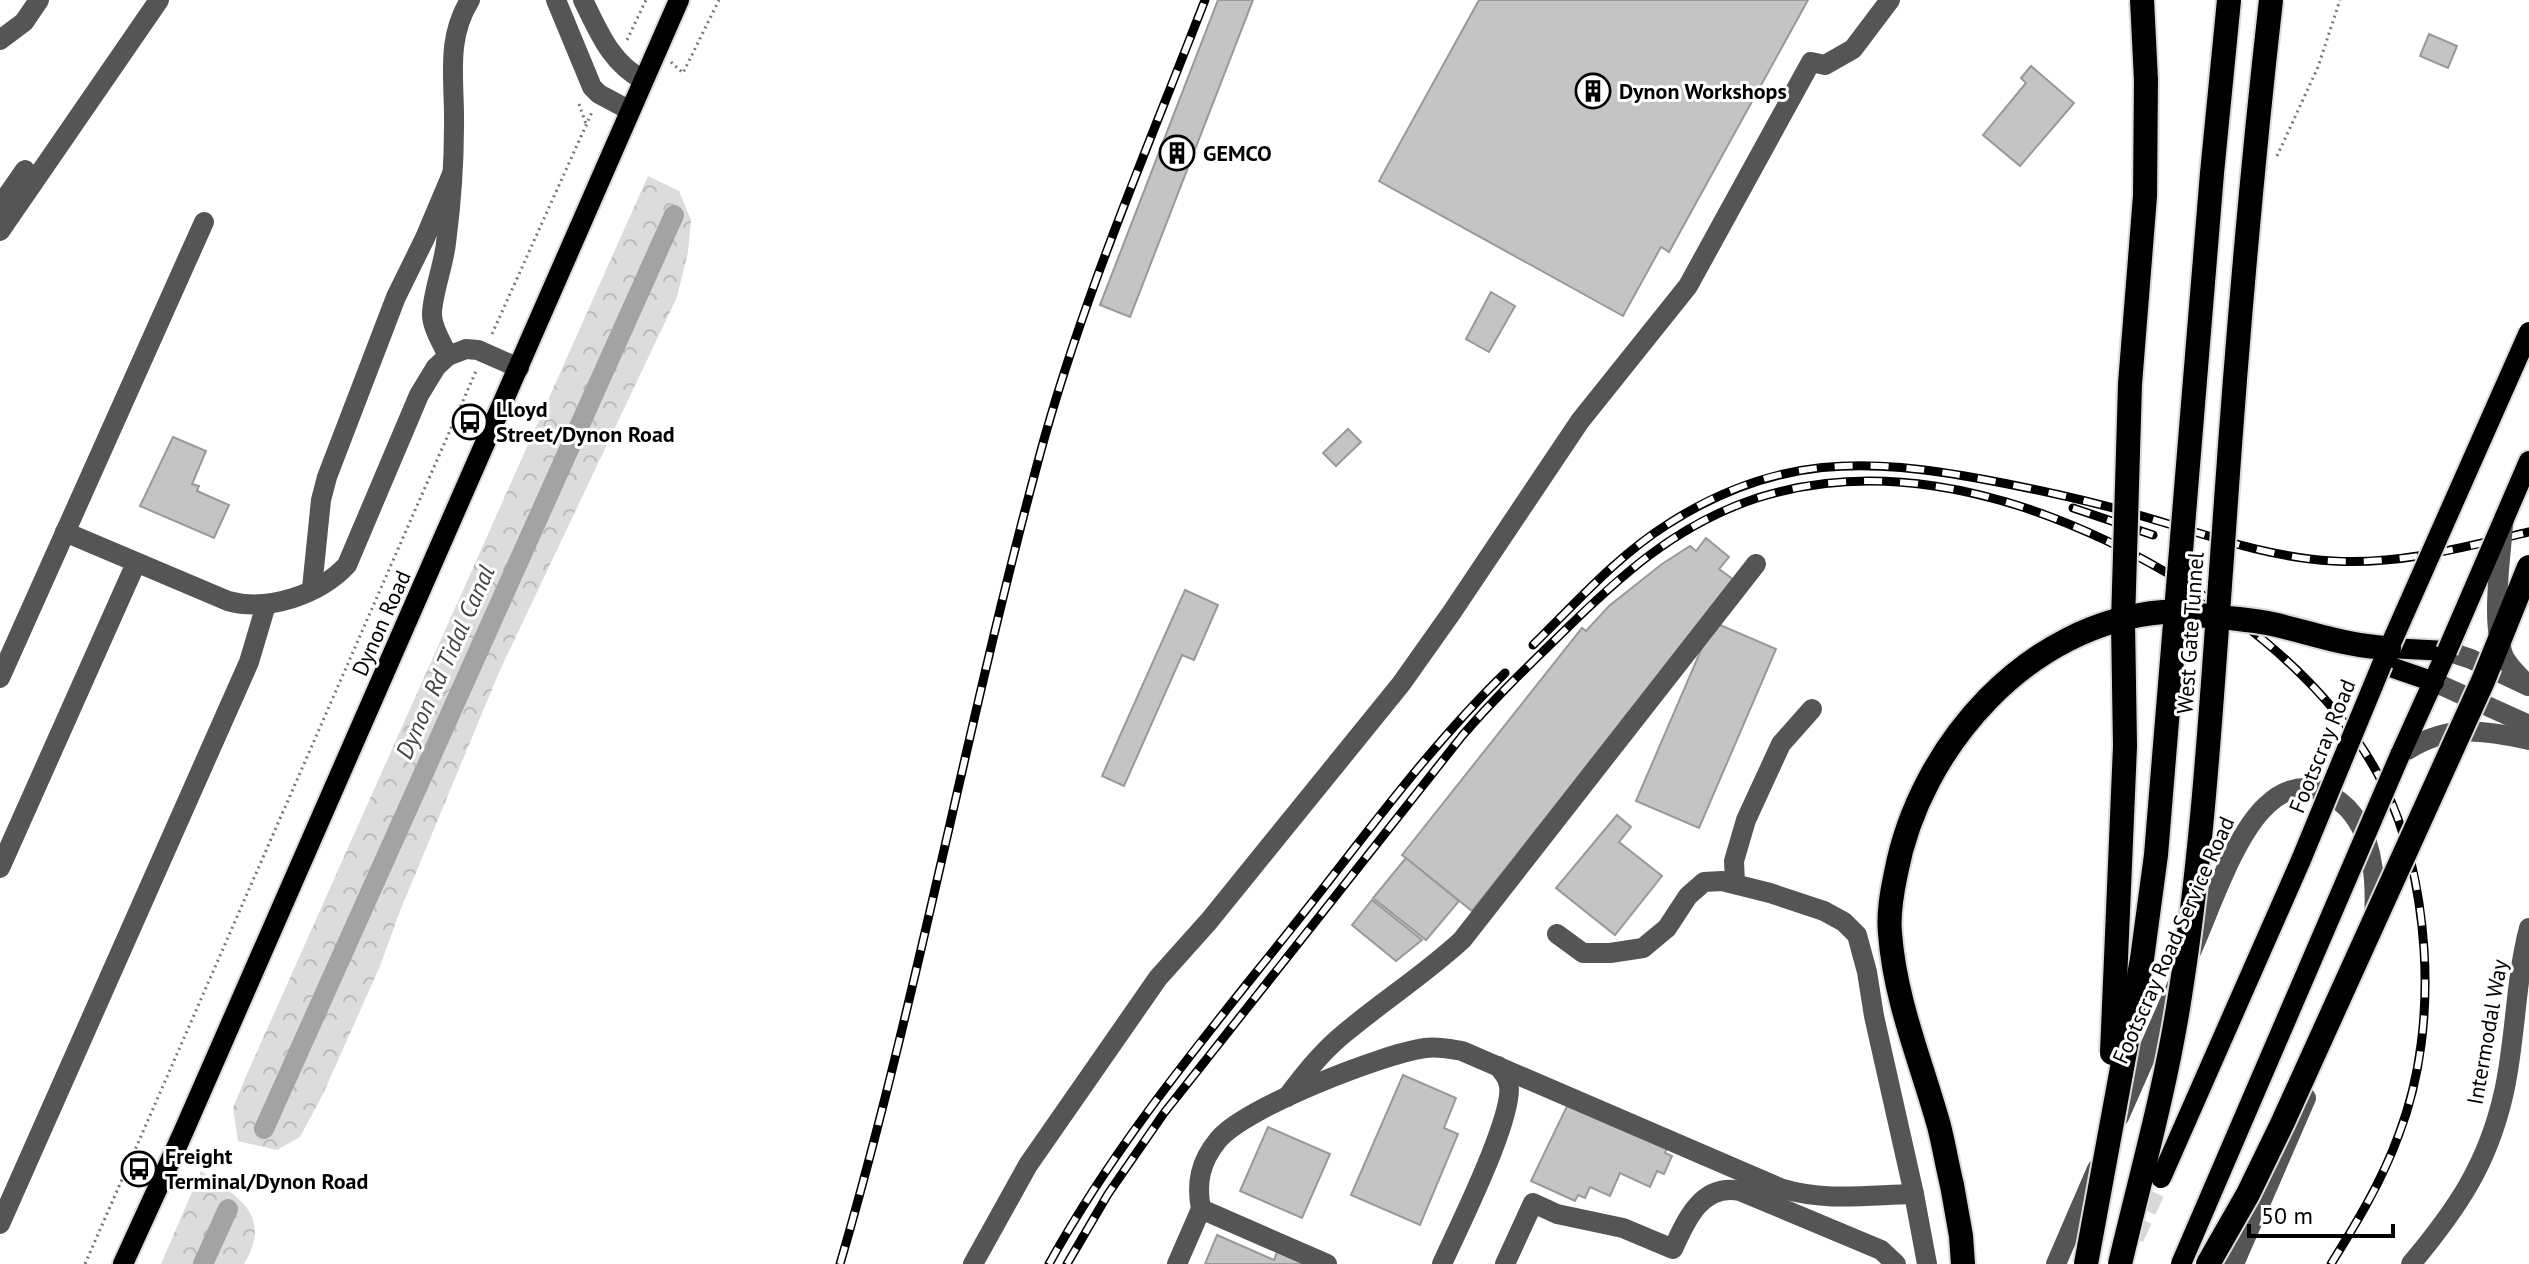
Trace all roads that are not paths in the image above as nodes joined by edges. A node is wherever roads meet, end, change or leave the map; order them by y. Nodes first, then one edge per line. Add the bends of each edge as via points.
1 (39, 0) edge
2 (143, 0) edge
3 (159, 0) edge
4 (470, 0) edge
5 (556, 0) edge
6 (584, 0) edge
7 (679, 0) edge
8 (1890, 0) edge
9 (2142, 0) edge
10 (2229, 0) edge
11 (2271, 0) edge
12 (0, 40) edge
13 (643, 80) junction
14 (629, 110) junction
15 (452, 174) junction
16 (0, 206) edge
17 (204, 222) dead end
18 (0, 231) edge
19 (2529, 332) edge
20 (448, 356) junction
21 (519, 368) junction
22 (2529, 461) edge
23 (2504, 519) junction
24 (65, 532) junction
25 (136, 563) junction
26 (1756, 564) dead end
27 (2529, 567) edge
28 (312, 588) junction
29 (266, 605) junction
30 (2447, 651) junction
31 (2386, 656) junction
32 (0, 678) edge
33 (2434, 682) junction
34 (2529, 686) edge
35 (1812, 709) dead end
36 (2529, 725) edge
37 (2529, 740) edge
38 (2400, 755) junction
39 (0, 868) edge
40 (1735, 883) junction
41 (2529, 928) edge
42 (1557, 934) dead end
43 (1498, 1066) junction
44 (1287, 1097) junction
45 (2105, 1167) junction
46 (2161, 1178) tunnel mouth
47 (1914, 1194) junction
48 (1201, 1209) junction
49 (0, 1224) edge
50 (1888, 1257) edge
51 (123, 1264) edge
52 (973, 1264) edge
53 (1177, 1264) edge
54 (1327, 1264) edge
55 (1442, 1264) edge
56 (1505, 1264) edge
57 (1927, 1264) edge
58 (1963, 1264) edge
59 (2056, 1264) edge
60 (2086, 1264) edge
61 (2120, 1264) edge
62 (2181, 1264) edge
63 (2208, 1264) edge
64 (2234, 1264) edge
65 (2411, 1264) edge

1 - 12 street via 24,22
2 - 16 street
3 - 18 street
4 - 15 street via 453,47
5 - 14 street via 592,87
6 - 13 street via 616,60
7 - 13 main road, Dynon Road
8 - 52 street via 1853,49 1825,65 1811,62 1688,286 1580,421 1401,684 1158,978 1028,1165
9 - 45 highway, bridge via 2145,196 2130,384 2124,761
10 - 45 highway, West Gate Tunnel, bridge via 2156,855
11 - 61 highway, West Gate Tunnel, bridge via 2190,930 2178,1011
13 - 14 main road, Dynon Road
14 - 21 main road, Dynon Road
15 - 20 street via 444,260 432,313
15 - 28 street via 392,308 327,477
17 - 24 street
19 - 31 main road, Footscray Road, bridge
20 - 21 street via 466,349
20 - 28 street via 419,395 349,562
21 - 51 main road, Dynon Road
22 - 23 main road
23 - 30 main road, bridge
23 - 34 street, bridge via 2500,643 2511,668
24 - 25 street
24 - 32 street
25 - 29 street via 228,601
25 - 39 street
26 - 44 street via 1462,940 1339,1038
27 - 63 highway, bridge via 2483,681 2282,1124
28 - 29 street
29 - 49 street via 249,662
30 - 31 main road
30 - 33 main road
30 - 34 street, bridge
31 - 33 main road
31 - 46 main road, Footscray Road, bridge
31 - 58 highway, bridge via 2251,620 2166,612 2138,616 2072,639 2037,659 1966,722 1940,759 1910,818 1889,929 1903,1014 1939,1126
33 - 36 street
33 - 38 main road
35 - 40 street via 1781,744 1746,820 1734,861
37 - 38 street via 2455,731 2423,740
38 - 62 main road, bridge
40 - 42 street via 1704,882 1667,928 1643,948 1583,953
40 - 47 street via 1824,911 1857,935
41 - 65 street, Intermodal Way via 2504,1092 2490,1140 2451,1216
43 - 44 street via 1462,1051 1425,1048
43 - 47 street via 1791,1192 1831,1198
43 - 55 street via 1509,1083 1507,1109
44 - 48 street via 1251,1114 1218,1139 1200,1169
45 - 60 highway, West Gate Tunnel, bridge
47 - 57 street
48 - 53 street
48 - 54 street
50 - 56 street via 1734,1189 1702,1200 1673,1249 1623,1228 1557,1214 1533,1203
59 - 64 street, Footscray Road Service Road via 2229,865 2267,804 2294,789 2311,788 2337,797 2356,815 2370,855 2372,936

